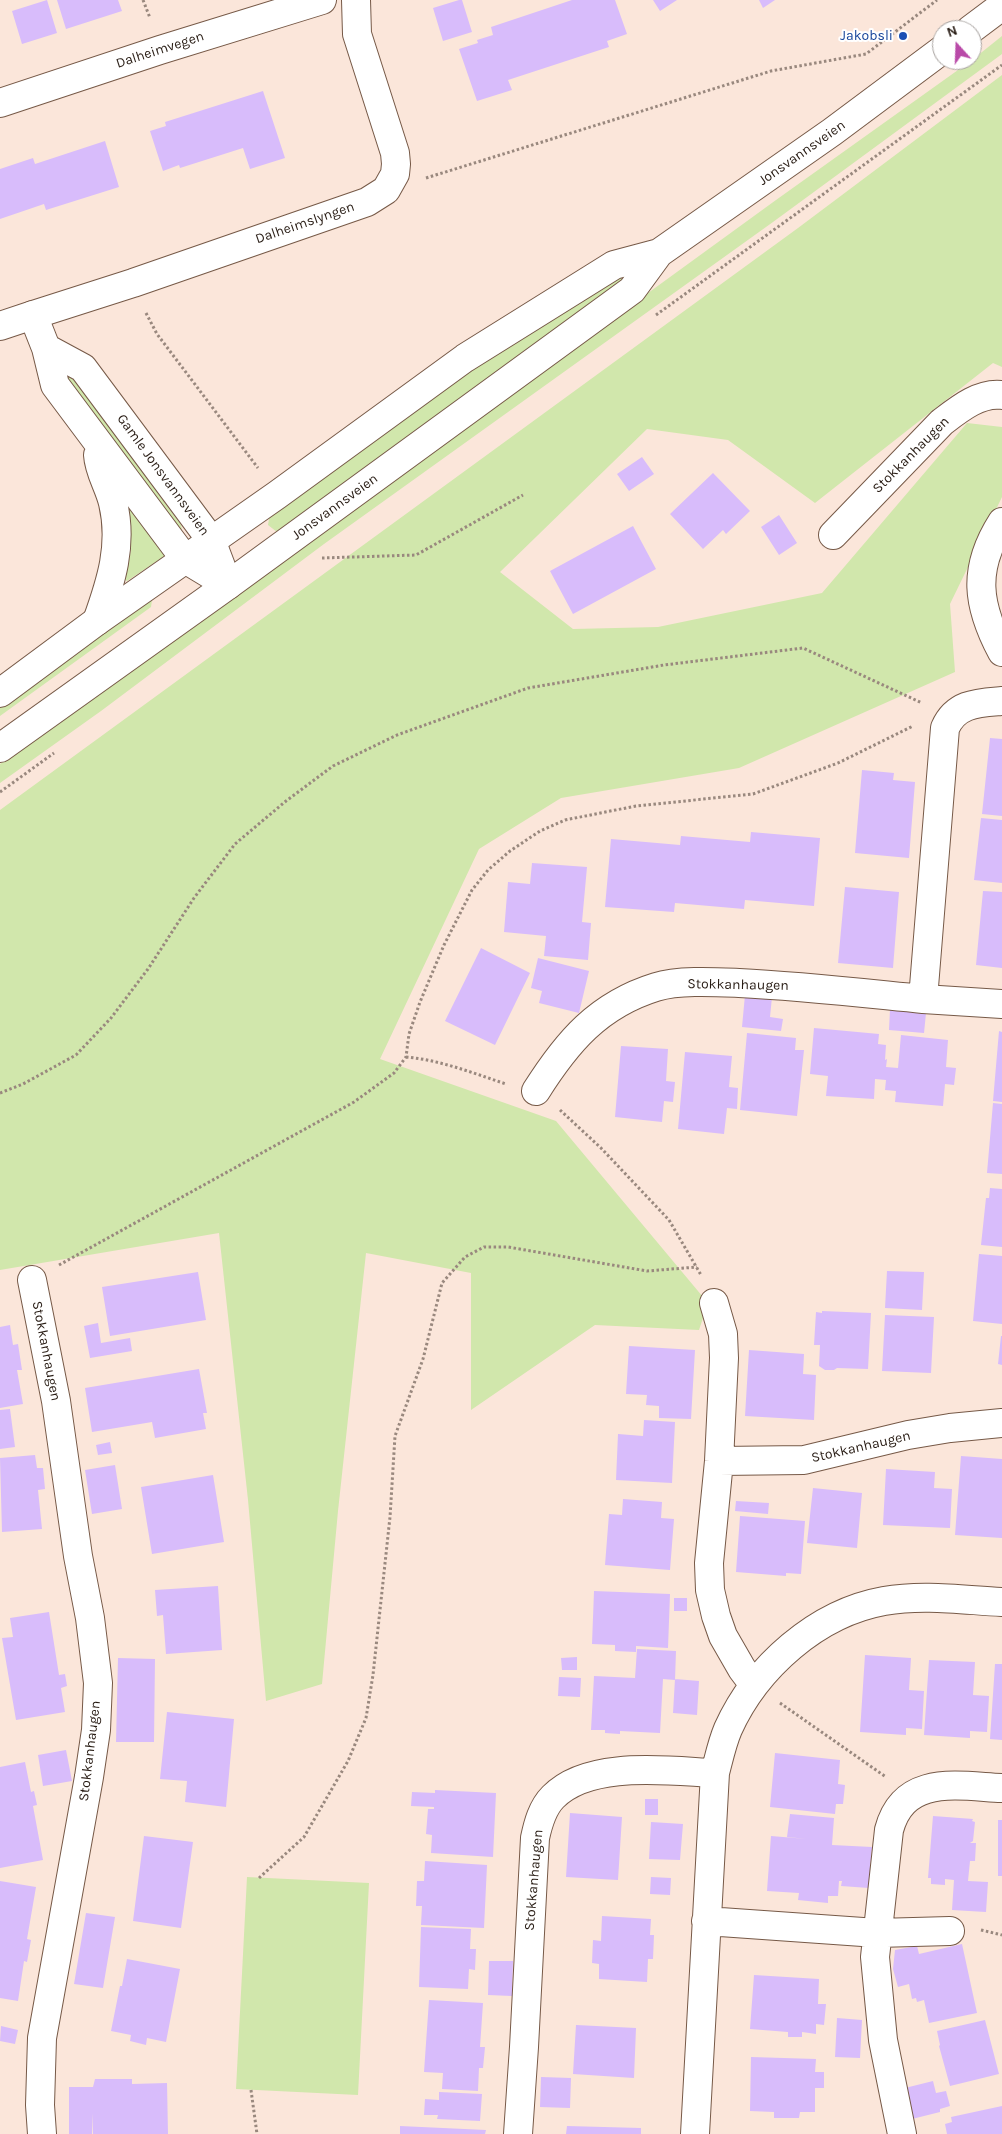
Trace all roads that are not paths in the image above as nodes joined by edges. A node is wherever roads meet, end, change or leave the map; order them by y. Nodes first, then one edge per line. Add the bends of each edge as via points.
1 (322, 0) edge
2 (356, 0) edge
3 (1002, 6) edge
4 (982, 21) edge
5 (932, 57) edge
6 (0, 103) edge
7 (660, 253) junction
8 (33, 315) junction
9 (0, 326) edge
10 (46, 348) junction
11 (1002, 395) edge
12 (98, 441) junction
13 (1002, 522) edge
14 (832, 535) dead end
15 (211, 540) junction
16 (185, 559) junction
17 (228, 585) junction
18 (97, 621) junction
19 (1002, 652) edge
20 (0, 693) edge
21 (1002, 701) edge
22 (0, 748) edge
23 (923, 999) junction
24 (1002, 1004) edge
25 (536, 1091) road end
26 (32, 1280) road end
27 (714, 1303) road end
28 (1002, 1423) edge
29 (719, 1461) junction
30 (1002, 1602) edge
31 (754, 1685) junction
32 (715, 1773) junction
33 (1002, 1788) edge
34 (706, 1921) junction
35 (950, 1931) dead end
36 (877, 1933) junction
37 (42, 2134) edge
38 (518, 2134) edge
39 (695, 2134) edge
40 (902, 2134) edge

1 - 6 street, Dalheimvegen
2 - 8 street, Dalheimslyngen via 357,34 395,152 395,174 386,190 367,202
3 - 4 street
5 - 7 street, Jonsvannsveien
7 - 15 street, Jonsvannsveien via 614,265 465,358
7 - 17 street, Jonsvannsveien via 632,290
8 - 9 street
8 - 10 street
10 - 12 street via 55,386
10 - 15 street, Gamle Jonsvannsveien via 83,368
11 - 14 street, Stokkanhaugen via 981,398 942,422
12 - 16 street
12 - 18 street via 99,466 113,505 117,543 113,575
13 - 19 street via 986,554 980,574 980,590 991,632
15 - 16 street, Jonsvannsveien
15 - 17 street, Gamle Jonsvannsveien
16 - 17 street
16 - 18 street, Jonsvannsveien
17 - 22 street, Jonsvannsveien
18 - 20 street, Jonsvannsveien
21 - 23 street via 964,707 950,716 945,728
23 - 24 street, Stokkanhaugen
23 - 25 street, Stokkanhaugen via 727,982 657,986 604,1012 581,1030 555,1061
26 - 37 street, Stokkanhaugen via 56,1401 78,1556 92,1626 98,1684 89,1777 42,2038
27 - 29 street via 723,1334 724,1358
28 - 29 street, Stokkanhaugen via 908,1435 804,1460
29 - 31 street via 709,1563 710,1590 723,1636
30 - 31 street via 917,1598 883,1601 843,1614 810,1632
31 - 32 street via 727,1731
32 - 34 street
32 - 38 street, Stokkanhaugen via 606,1772 568,1786 553,1797 544,1810 535,1838
33 - 36 street via 943,1786 911,1794 893,1815 889,1830
34 - 36 street
34 - 39 street
35 - 36 street
36 - 40 street via 883,2040

